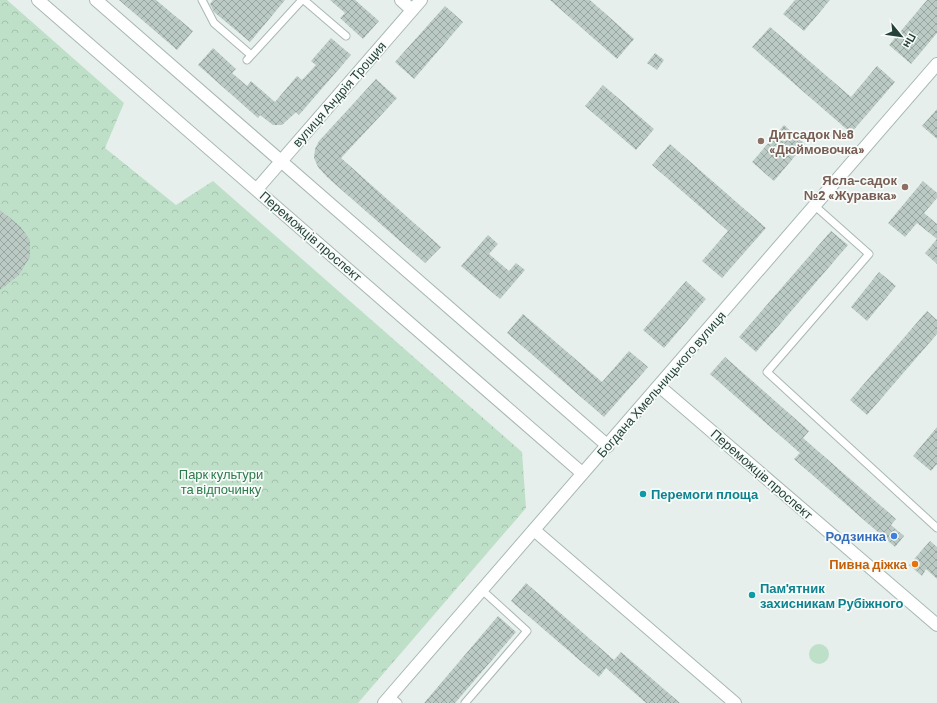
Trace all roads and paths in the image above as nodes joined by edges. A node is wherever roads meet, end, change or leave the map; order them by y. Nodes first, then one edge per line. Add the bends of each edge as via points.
1 (38, 0) edge
2 (96, 0) edge
3 (202, 0) edge
4 (303, 0) edge
5 (401, 0) edge
6 (421, 0) edge
7 (412, 10) junction
8 (346, 36) dead end
9 (937, 64) edge
10 (280, 162) junction
11 (257, 189) junction
12 (815, 206) junction
13 (659, 386) junction
14 (608, 446) junction
15 (582, 473) junction
16 (937, 528) edge
17 (534, 530) junction
18 (482, 590) junction
19 (937, 625) edge
20 (391, 701) edge
21 (465, 703) edge
22 (735, 703) edge

1 - 11 street, Переможців проспект
2 - 10 street
3 - 4 lane via 214,23 249,58
4 - 8 lane
5 - 7 street
6 - 7 street, вулиця Андрія Трощия
7 - 10 street, вулиця Андрія Трощия
9 - 12 street, Богдана Хмельницького вулиця
10 - 11 street, вулиця Андрія Трощия
10 - 14 street
11 - 15 street, Переможців проспект
12 - 13 street, Богдана Хмельницького вулиця
12 - 16 lane via 869,254 767,372
13 - 14 street, Богдана Хмельницького вулиця
13 - 19 street, Переможців проспект
14 - 15 street, Богдана Хмельницького вулиця
15 - 17 street, Богдана Хмельницького вулиця
17 - 18 street, Богдана Хмельницького вулиця
17 - 22 street
18 - 20 street, Богдана Хмельницького вулиця
18 - 21 lane via 527,632

